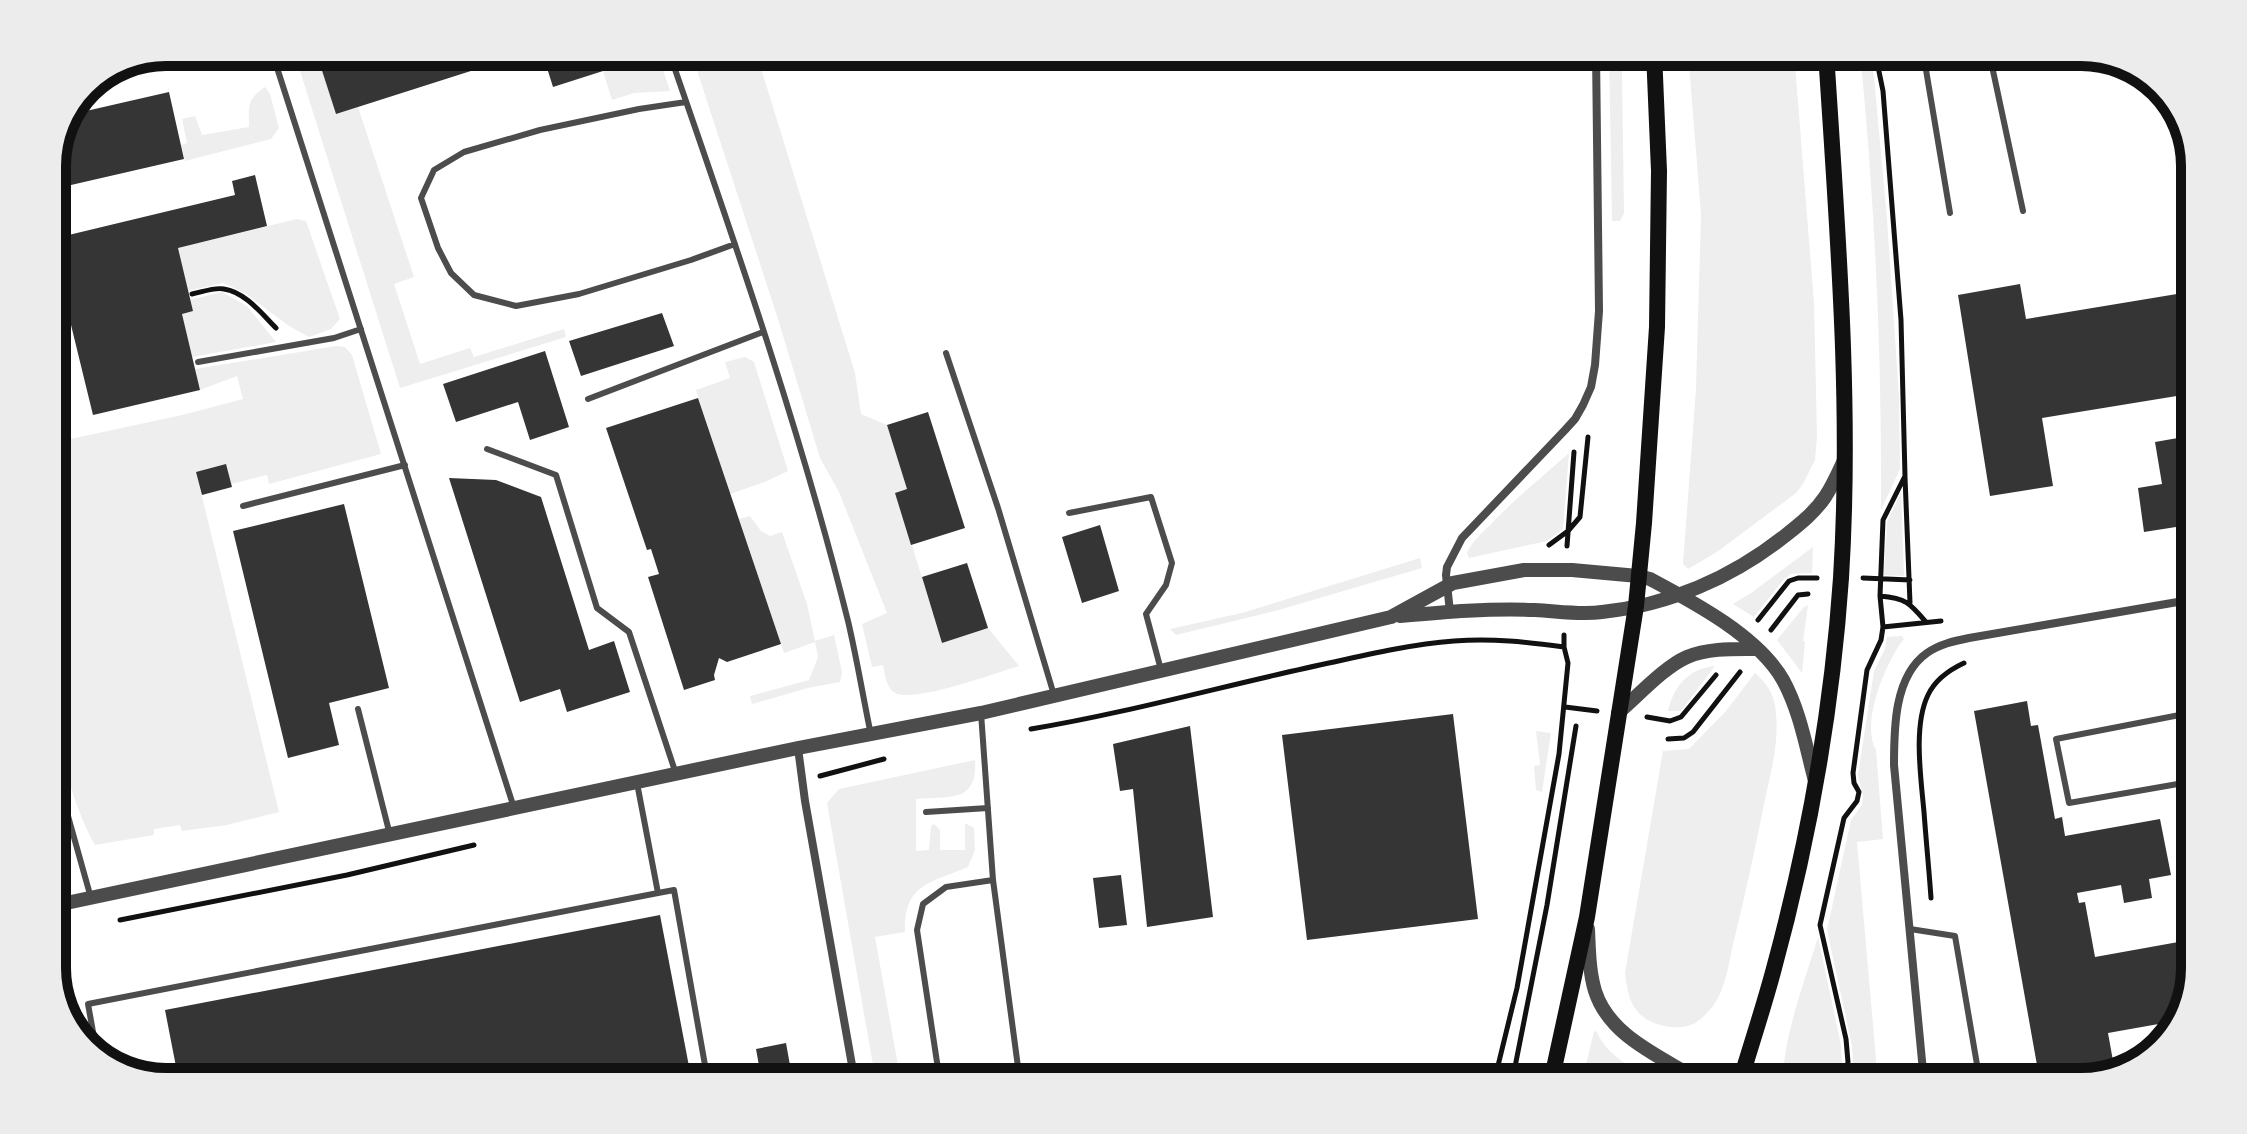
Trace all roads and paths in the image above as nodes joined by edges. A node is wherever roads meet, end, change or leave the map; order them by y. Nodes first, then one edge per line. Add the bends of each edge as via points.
1 (276, 66) edge
2 (674, 66) edge
3 (1596, 66) edge
4 (1655, 66) edge
5 (1827, 66) edge
6 (1878, 66) edge
7 (1925, 66) edge
8 (1992, 66) edge
9 (686, 102) junction
10 (2023, 211) dead end
11 (1950, 213) dead end
12 (735, 244) junction
13 (192, 294) dead end
14 (361, 329) junction
15 (763, 332) junction
16 (294, 345) junction
17 (946, 353) dead end
18 (198, 362) dead end
19 (1586, 398) junction
20 (588, 399) dead end
21 (1575, 419) junction
22 (487, 449) dead end
23 (1846, 456) junction
24 (405, 465) junction
25 (1905, 476) junction
26 (243, 506) dead end
27 (1069, 513) dead end
28 (1568, 531) junction
29 (1547, 570) junction
30 (1566, 571) junction
31 (1638, 576) junction
32 (1447, 586) junction
33 (1808, 594) dead end
34 (1679, 595) junction
35 (1880, 596) junction
36 (2181, 601) edge
37 (1910, 603) junction
38 (1636, 606) junction
39 (1545, 611) junction
40 (1450, 612) junction
41 (1565, 613) junction
42 (1391, 617) junction
43 (1883, 627) junction
44 (1768, 633) dead end
45 (1541, 644) junction
46 (1564, 647) junction
47 (1756, 649) junction
48 (1972, 659) dead end
49 (1745, 665) dead end
50 (1161, 670) junction
51 (1054, 695) junction
52 (358, 709) dead end
53 (981, 713) junction
54 (1618, 713) junction
55 (2181, 715) edge
56 (1576, 726) dead end
57 (1027, 730) dead end
58 (871, 735) junction
59 (1668, 739) dead end
60 (798, 748) junction
61 (892, 757) dead end
62 (676, 774) junction
63 (802, 782) junction
64 (637, 783) junction
65 (2181, 783) edge
66 (1816, 785) junction
67 (514, 808) junction
68 (988, 808) junction
69 (66, 809) edge
70 (926, 812) dead end
71 (390, 835) junction
72 (476, 844) dead end
73 (993, 880) junction
74 (658, 893) junction
75 (91, 898) junction
76 (66, 903) edge
77 (1587, 917) junction
78 (118, 920) dead end
79 (1910, 929) junction
80 (1934, 933) junction
81 (94, 1037) edge
82 (706, 1068) edge
83 (853, 1068) edge
84 (938, 1068) edge
85 (1018, 1068) edge
86 (1497, 1068) edge
87 (1515, 1068) edge
88 (1554, 1068) edge
89 (1679, 1068) edge
90 (1744, 1068) edge
91 (1846, 1068) edge
92 (1923, 1068) edge
93 (1978, 1068) edge

1 - 14 lane
2 - 9 lane
3 - 19 street via 1599,311 1595,365
4 - 31 main road via 1657,327
5 - 23 main road
6 - 25 path via 1899,289
7 - 11 lane
8 - 10 lane
9 - 12 lane
9 - 12 lane via 540,130 464,152 434,170 421,198 434,236 451,273 474,295 516,306 579,294
12 - 15 lane
13 - 16 path via 222,288 233,292
14 - 16 lane
14 - 24 lane
15 - 20 lane
15 - 58 lane via 826,537
16 - 18 lane
17 - 51 lane
19 - 21 street
19 - 28 path via 1589,426 1580,517
21 - 28 path
21 - 32 street via 1462,538 1447,567
22 - 62 lane via 556,475 597,608 629,632
23 - 34 street via 1825,497 1801,523 1735,571
23 - 66 main road via 1838,617
24 - 26 lane
24 - 67 lane
25 - 35 path via 1883,520
25 - 37 path
27 - 50 lane via 1151,497 1172,563 1166,585 1146,614
28 - 29 path via 1547,546
28 - 30 path
29 - 30 street
29 - 32 street
30 - 31 street
31 - 34 street
31 - 38 main road
32 - 40 street
32 - 42 street
33 - 44 path via 1798,595
34 - 38 street
34 - 47 street
35 - 37 path
35 - 43 path
36 - 79 street via 1942,644 1914,665 1905,681 1894,732
37 - 43 path via 1926,622
38 - 41 street
38 - 54 main road
39 - 40 street
39 - 41 street
39 - 45 path
40 - 42 street
41 - 46 path
42 - 50 street
43 - 91 path via 1864,690 1853,773 1859,792 1844,818 1820,925 1846,1039
45 - 46 path
45 - 57 path via 1482,640 1406,647
46 - 86 path via 1568,663 1559,754
47 - 54 street via 1686,657
47 - 66 street via 1781,677 1791,699
48 - 80 path via 1934,685 1923,711 1919,752
49 - 59 path via 1693,732
50 - 51 street
51 - 53 street
52 - 71 lane
53 - 58 street
53 - 68 lane
54 - 77 main road
55 - 65 lane via 2056,739 2069,803
56 - 87 path
58 - 60 street
60 - 62 street
60 - 63 street
61 - 63 path
62 - 64 street
63 - 83 street
64 - 67 street
64 - 74 lane
66 - 90 main road via 1773,971
67 - 71 street
68 - 70 lane
68 - 73 lane
69 - 75 lane
71 - 75 street
72 - 78 path
73 - 84 lane via 946,887 923,904 917,930
73 - 85 lane
74 - 81 lane via 88,1004
74 - 82 lane via 674,890
75 - 76 street
77 - 88 main road
77 - 89 street via 1591,974 1603,1008 1627,1035
79 - 80 lane
79 - 92 street
80 - 93 lane via 1955,936

